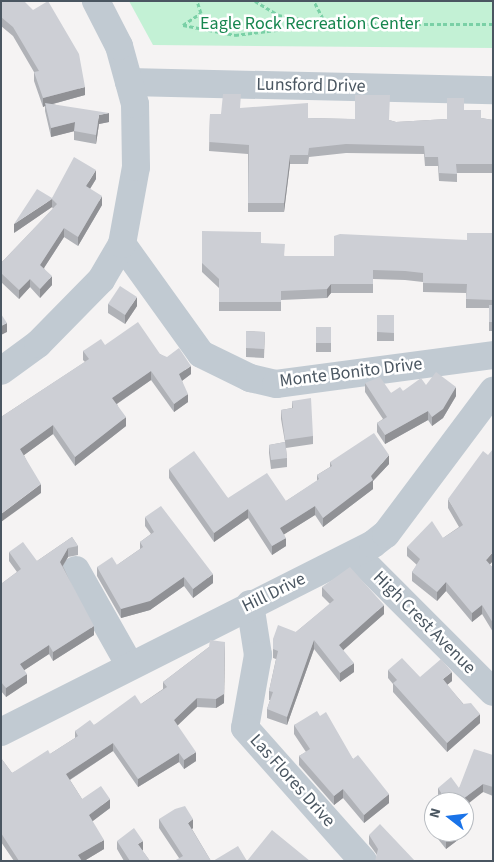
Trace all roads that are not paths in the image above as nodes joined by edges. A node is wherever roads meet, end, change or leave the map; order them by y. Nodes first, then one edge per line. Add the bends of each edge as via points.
1 (96, 1) edge
2 (129, 82) junction
3 (493, 90) edge
4 (122, 244) junction
5 (493, 355) edge
6 (1, 371) edge
7 (493, 391) edge
8 (354, 554) junction
9 (76, 570) dead end
10 (250, 604) junction
11 (130, 666) junction
12 (493, 692) edge
13 (1, 732) edge
14 (363, 861) edge

1 - 2 street via 119,46
2 - 3 street, Lunsford Drive
2 - 4 street via 135,104 136,167
4 - 5 street, Monte Bonito Drive via 201,354 250,378 276,384
4 - 6 street via 101,280 38,344
7 - 8 street, Hill Drive via 386,534
8 - 10 street, Hill Drive
8 - 12 street, High Crest Avenue
9 - 11 street
10 - 11 street, Hill Drive
10 - 14 street, Las Flores Drive via 258,655 245,728
11 - 13 street, Hill Drive

